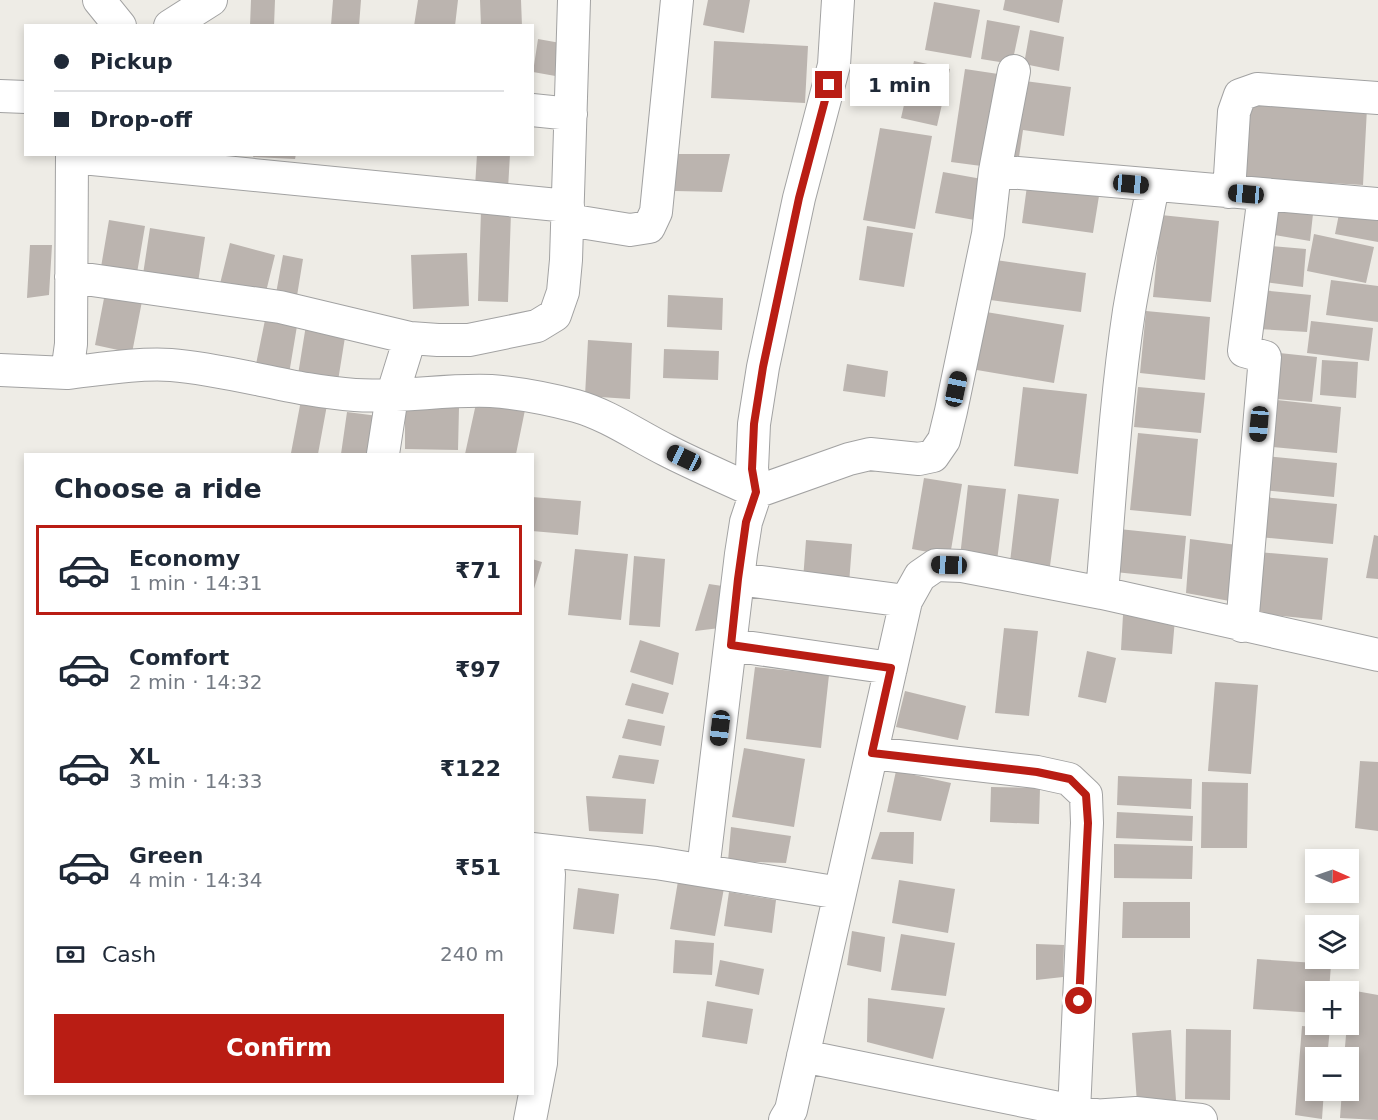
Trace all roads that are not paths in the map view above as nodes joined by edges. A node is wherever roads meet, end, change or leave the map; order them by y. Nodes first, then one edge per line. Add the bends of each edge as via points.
1 (99, 0) edge
2 (211, 0) edge
3 (574, 0) edge
4 (677, 0) edge
5 (838, 0) edge
6 (118, 24) edge
7 (173, 24) edge
8 (1014, 71) dead end
9 (0, 96) edge
10 (24, 97) edge
11 (1378, 98) edge
12 (534, 110) edge
13 (571, 114) junction
14 (72, 156) edge
15 (995, 171) junction
16 (1153, 186) junction
17 (1229, 192) junction
18 (1264, 195) junction
19 (1378, 204) edge
20 (568, 213) junction
21 (71, 278) junction
22 (410, 338) junction
23 (0, 370) edge
24 (67, 373) junction
25 (392, 396) junction
26 (383, 453) edge
27 (756, 492) junction
28 (738, 579) junction
29 (1102, 592) junction
30 (906, 601) junction
31 (1242, 626) junction
32 (731, 645) junction
33 (1378, 655) edge
34 (891, 668) junction
35 (872, 753) junction
36 (534, 849) edge
37 (534, 856) edge
38 (703, 870) junction
39 (840, 893) junction
40 (803, 1056) junction
41 (1075, 1116) edge
42 (530, 1120) edge
43 (785, 1120) edge
44 (1201, 1120) edge

1 - 6 street
2 - 7 street
3 - 13 street
4 - 20 street via 656,212 650,227 630,230
5 - 27 street via 834,65 799,198 763,367 754,424 752,469
8 - 15 street
9 - 10 street
11 - 17 street via 1257,89 1240,95 1234,112
12 - 13 street
13 - 20 street
14 - 20 street
14 - 21 street
15 - 16 street
15 - 27 street via 988,234 951,411 944,440 933,456 919,459 870,454
16 - 17 street
16 - 29 street via 1124,348
17 - 18 street
18 - 19 street
18 - 31 street via 1244,351 1265,357
20 - 22 street via 563,292 555,315 537,326 469,340
21 - 22 street via 280,307
21 - 24 street
22 - 25 street
23 - 24 street
24 - 25 street via 128,365 170,365 225,372 311,391
25 - 26 street
25 - 27 street via 492,392 578,407
27 - 28 street via 746,522
28 - 30 street
28 - 32 street
29 - 30 street via 962,566 936,565 920,576
29 - 31 street
30 - 34 street
31 - 33 street
32 - 34 street
32 - 38 street
34 - 35 street
35 - 39 street
35 - 41 street via 1048,774 1070,779 1086,795
36 - 38 street
37 - 42 street via 549,874 541,1063
38 - 39 street
39 - 40 street
40 - 41 street
40 - 43 street via 792,1110
41 - 44 street via 1136,1113

